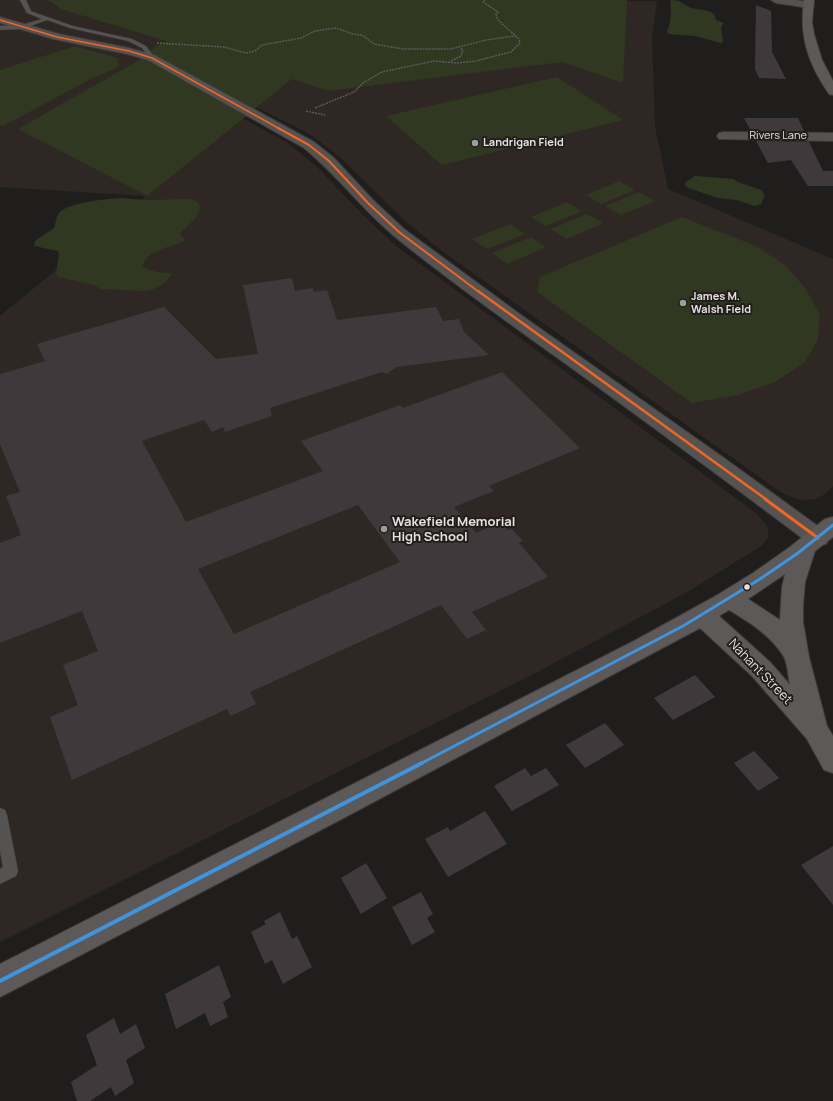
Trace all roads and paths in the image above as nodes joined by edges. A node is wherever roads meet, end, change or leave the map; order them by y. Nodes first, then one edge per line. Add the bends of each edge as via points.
1 (23, 0) edge
2 (485, 0) edge
3 (776, 0) edge
4 (809, 3) edge
5 (46, 19) junction
6 (0, 20) edge
7 (22, 27) junction
8 (0, 28) edge
9 (515, 36) junction
10 (460, 48) junction
11 (154, 51) junction
12 (450, 62) junction
13 (833, 91) edge
14 (315, 108) dead end
15 (306, 111) dead end
16 (325, 115) dead end
17 (724, 136) dead end
18 (833, 136) edge
19 (819, 536) edge
20 (729, 599) junction
21 (702, 615) junction
22 (794, 653) junction
23 (816, 731) junction
24 (833, 761) edge
25 (0, 815) edge
26 (0, 877) edge
27 (0, 978) edge

1 - 5 lane via 29,12
2 - 9 path via 483,2 498,12 498,20
3 - 4 street
4 - 13 main road via 807,26 811,48
5 - 7 lane
5 - 11 lane via 130,40 148,51
6 - 7 street
7 - 8 lane
7 - 11 street via 57,37 129,51
9 - 10 path via 486,40
9 - 12 path via 520,43 511,52 476,62
10 - 11 path via 397,48 372,43 364,36 336,28 262,45 255,51 246,53 224,48
10 - 12 path via 463,50 461,56
11 - 19 street via 309,145 329,161 368,203 405,237 515,319
12 - 14 path via 434,61 382,72 363,83 354,92
15 - 16 path
17 - 18 street, Rivers Lane
19 - 20 main road
19 - 22 main road, Nahant Street via 796,572 791,614
20 - 21 main road
20 - 22 main road via 775,628
21 - 23 main road, Nahant Street via 761,669
21 - 27 main road via 452,749
22 - 23 main road, Nahant Street
23 - 24 main road, Nahant Street
25 - 26 lane via 11,871

